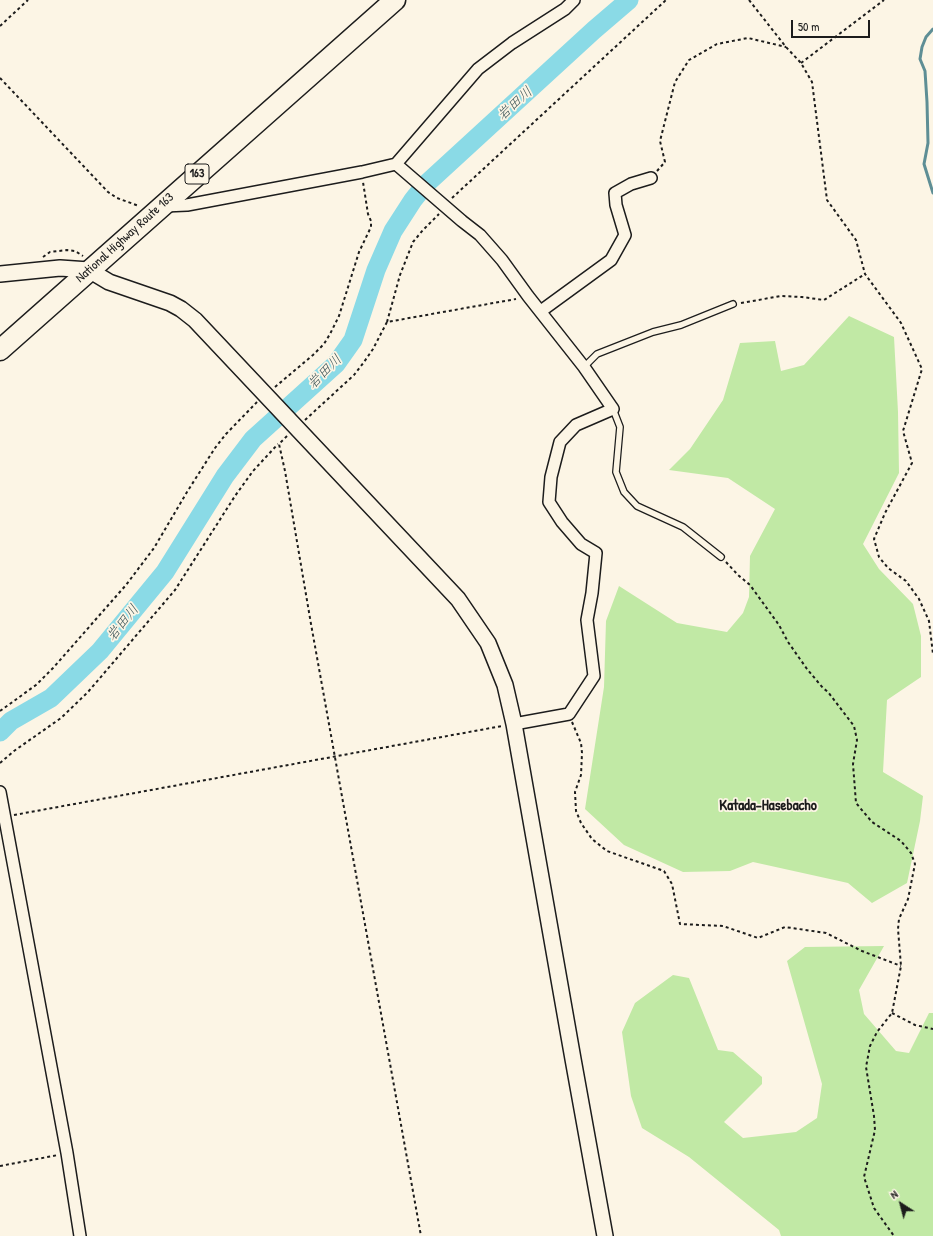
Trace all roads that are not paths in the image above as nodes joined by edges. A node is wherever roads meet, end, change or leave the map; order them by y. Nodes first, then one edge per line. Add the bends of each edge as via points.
1 (395, 0) edge
2 (574, 0) edge
3 (396, 164) junction
4 (651, 178) road end
5 (156, 210) junction
6 (89, 270) junction
7 (0, 274) edge
8 (733, 304) road end
9 (541, 311) junction
10 (0, 350) edge
11 (584, 367) junction
12 (613, 409) junction
13 (721, 556) road end
14 (514, 724) junction
15 (0, 792) edge
16 (80, 1236) edge
17 (605, 1236) edge

1 - 5 highway, National Highway Route 163 / 163
2 - 3 street via 565,9 512,43 478,69
3 - 5 street
3 - 9 street via 448,205 480,235
4 - 9 street via 631,184 615,194 625,235 611,260
5 - 6 highway, National Highway Route 163 / 163
6 - 7 street via 60,268
6 - 10 highway, National Highway Route 163 / 163
6 - 14 street via 108,282 170,303 195,320 458,599 488,643 505,685
8 - 11 lane via 598,354
9 - 11 street
11 - 12 street
12 - 13 lane via 620,427 616,472 624,492 637,506 683,527
12 - 14 street via 576,425 560,442 551,476 549,502 581,544 596,554 587,620 594,676 569,714
14 - 17 street
15 - 16 street

